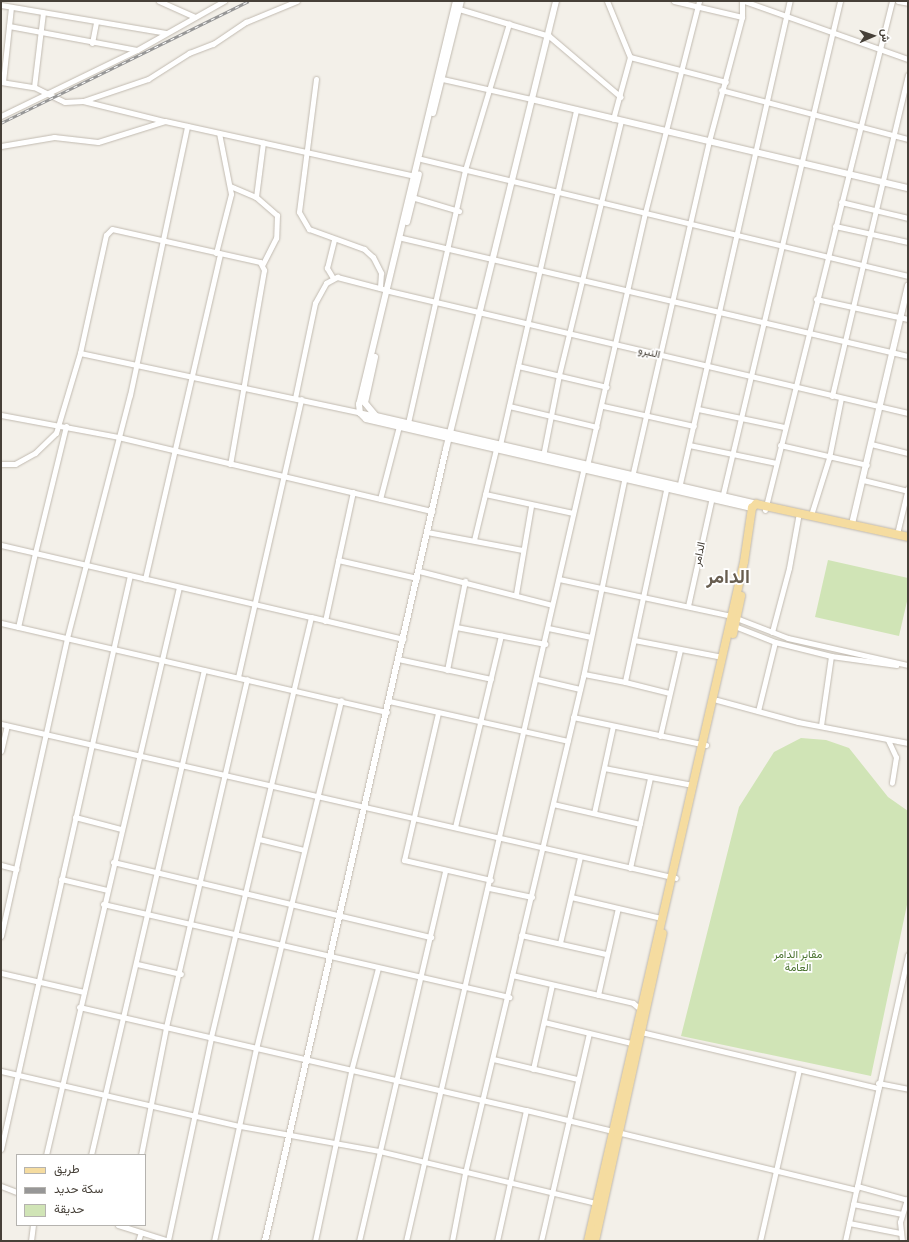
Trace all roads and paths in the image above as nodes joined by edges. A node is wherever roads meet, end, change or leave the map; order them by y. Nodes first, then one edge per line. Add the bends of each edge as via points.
1 (159, 1) edge
2 (224, 1) edge
3 (298, 1) edge
4 (456, 1) edge
5 (461, 1) edge
6 (556, 1) edge
7 (607, 1) edge
8 (674, 1) edge
9 (743, 1) edge
10 (790, 1) edge
11 (840, 1) edge
12 (892, 1) edge
13 (898, 1) edge
14 (908, 3) edge
15 (699, 4) edge
16 (1, 5) edge
17 (11, 7) junction
18 (459, 9) junction
19 (42, 13) junction
20 (787, 16) junction
21 (195, 17) junction
22 (742, 17) junction
23 (96, 23) junction
24 (510, 23) junction
25 (9, 26) junction
26 (40, 32) junction
27 (166, 33) junction
28 (831, 34) junction
29 (549, 36) junction
30 (92, 43) junction
31 (137, 50) junction
32 (879, 50) junction
33 (630, 57) junction
34 (908, 59) edge
35 (683, 71) junction
36 (908, 75) edge
37 (316, 78) dead end
38 (440, 78) junction
39 (2, 82) edge
40 (726, 82) junction
41 (34, 87) junction
42 (489, 90) junction
43 (721, 90) junction
44 (46, 93) junction
45 (621, 96) junction
46 (531, 99) junction
47 (83, 101) junction
48 (767, 103) junction
49 (576, 110) junction
50 (812, 115) junction
51 (1, 116) edge
52 (612, 119) junction
53 (165, 121) junction
54 (621, 121) junction
55 (187, 126) junction
56 (859, 127) junction
57 (665, 132) junction
58 (219, 133) junction
59 (894, 135) junction
60 (908, 139) edge
61 (708, 141) junction
62 (263, 142) junction
63 (1, 146) edge
64 (306, 152) junction
65 (756, 152) junction
66 (421, 159) junction
67 (800, 163) junction
68 (465, 170) junction
69 (848, 174) junction
70 (415, 176) junction
71 (512, 182) junction
72 (883, 182) junction
73 (230, 186) junction
74 (908, 188) edge
75 (556, 192) junction
76 (256, 197) junction
77 (415, 198) junction
78 (841, 202) junction
79 (602, 203) junction
80 (876, 210) junction
81 (459, 211) junction
82 (645, 213) junction
83 (908, 218) edge
84 (689, 224) junction
85 (834, 226) junction
86 (737, 234) junction
87 (870, 234) junction
88 (402, 238) junction
89 (334, 240) junction
90 (161, 241) junction
91 (908, 242) edge
92 (782, 246) junction
93 (447, 248) junction
94 (218, 253) junction
95 (827, 256) junction
96 (493, 259) junction
97 (263, 264) junction
98 (863, 265) junction
99 (538, 270) junction
100 (908, 276) edge
101 (333, 278) junction
102 (583, 280) junction
103 (908, 286) edge
104 (380, 288) junction
105 (627, 290) junction
106 (388, 291) junction
107 (816, 299) junction
108 (671, 301) junction
109 (436, 303) junction
110 (853, 307) junction
111 (718, 312) junction
112 (480, 313) junction
113 (900, 317) junction
114 (908, 319) edge
115 (764, 322) junction
116 (525, 323) junction
117 (808, 332) junction
118 (570, 334) junction
119 (845, 341) junction
120 (614, 344) junction
121 (80, 352) junction
122 (892, 352) junction
123 (658, 355) junction
124 (908, 356) edge
125 (135, 363) junction
126 (518, 366) junction
127 (705, 366) junction
128 (191, 375) junction
129 (559, 375) junction
130 (751, 376) junction
131 (245, 385) junction
132 (607, 387) junction
133 (794, 387) junction
134 (832, 396) junction
135 (298, 398) junction
136 (841, 398) junction
137 (509, 406) junction
138 (602, 406) junction
139 (880, 406) junction
140 (698, 409) junction
141 (360, 413) junction
142 (645, 413) junction
143 (908, 413) edge
144 (1, 415) edge
145 (376, 416) junction
146 (550, 417) junction
147 (741, 417) junction
148 (408, 423) junction
149 (63, 425) junction
150 (399, 426) junction
151 (694, 426) junction
152 (597, 427) junction
153 (784, 427) junction
154 (450, 436) junction
155 (118, 437) junction
156 (871, 444) junction
157 (689, 445) junction
158 (780, 445) junction
159 (498, 447) junction
160 (174, 451) junction
161 (908, 453) edge
162 (732, 454) junction
163 (544, 456) junction
164 (829, 458) junction
165 (776, 463) junction
166 (1, 464) edge
167 (230, 464) junction
168 (867, 465) junction
169 (585, 469) junction
170 (282, 476) junction
171 (632, 477) junction
172 (624, 480) junction
173 (862, 480) junction
174 (679, 488) junction
175 (666, 490) junction
176 (908, 490) edge
177 (353, 492) junction
178 (485, 494) junction
179 (380, 498) junction
180 (722, 498) junction
181 (711, 501) junction
182 (531, 506) junction
183 (759, 507) junction
184 (432, 511) junction
185 (573, 513) junction
186 (811, 515) junction
187 (798, 518) junction
188 (852, 524) junction
189 (427, 532) junction
190 (897, 534) junction
191 (908, 537) edge
192 (474, 540) junction
193 (908, 542) edge
194 (1, 545) edge
195 (522, 550) junction
196 (35, 553) junction
197 (338, 560) junction
198 (85, 564) junction
199 (419, 571) junction
200 (130, 575) junction
201 (417, 578) junction
202 (144, 579) junction
203 (558, 579) junction
204 (466, 582) junction
205 (179, 587) junction
206 (601, 588) junction
207 (516, 594) junction
208 (644, 596) junction
209 (254, 604) junction
210 (552, 605) junction
211 (688, 606) junction
212 (311, 618) junction
213 (325, 621) junction
214 (733, 621) junction
215 (1, 623) edge
216 (18, 627) junction
217 (456, 627) junction
218 (548, 628) junction
219 (772, 632) junction
220 (501, 636) junction
221 (591, 637) junction
222 (67, 638) junction
223 (403, 640) junction
224 (634, 640) junction
225 (776, 642) junction
226 (545, 644) junction
227 (113, 649) junction
228 (680, 650) junction
229 (831, 656) junction
230 (722, 657) junction
231 (398, 659) junction
232 (161, 660) junction
233 (906, 665) edge
234 (204, 670) junction
235 (447, 670) junction
236 (584, 674) junction
237 (238, 677) junction
238 (247, 679) junction
239 (491, 679) junction
240 (537, 679) junction
241 (625, 682) junction
242 (294, 689) junction
243 (580, 689) junction
244 (669, 693) junction
245 (341, 700) junction
246 (717, 700) junction
247 (389, 702) junction
248 (758, 711) junction
249 (387, 712) junction
250 (438, 713) junction
251 (573, 717) junction
252 (481, 722) junction
253 (1, 724) edge
254 (821, 725) junction
255 (7, 726) junction
256 (613, 726) junction
257 (525, 731) junction
258 (45, 734) junction
259 (660, 736) junction
260 (888, 740) junction
261 (568, 741) junction
262 (908, 743) edge
263 (91, 744) junction
264 (704, 744) junction
265 (1, 752) edge
266 (138, 754) junction
267 (182, 765) junction
268 (604, 768) junction
269 (226, 775) junction
270 (650, 778) junction
271 (892, 783) dead end
272 (692, 785) junction
273 (271, 786) junction
274 (317, 795) junction
275 (553, 804) junction
276 (366, 807) junction
277 (594, 813) junction
278 (75, 817) junction
279 (412, 817) junction
280 (640, 824) junction
281 (455, 827) junction
282 (121, 829) junction
283 (500, 838) junction
284 (258, 839) junction
285 (543, 848) junction
286 (304, 850) junction
287 (580, 856) junction
288 (113, 862) junction
289 (1, 865) edge
290 (630, 868) junction
291 (16, 869) junction
292 (445, 870) junction
293 (158, 872) junction
294 (673, 878) junction
295 (61, 879) junction
296 (491, 880) junction
297 (202, 882) junction
298 (489, 888) junction
299 (107, 890) junction
300 (246, 893) junction
301 (532, 898) junction
302 (571, 898) junction
303 (103, 904) junction
304 (291, 904) junction
305 (618, 908) junction
306 (148, 915) junction
307 (341, 916) junction
308 (661, 918) junction
309 (193, 925) junction
310 (521, 935) junction
311 (1, 936) edge
312 (237, 936) junction
313 (431, 937) junction
314 (560, 944) junction
315 (282, 946) junction
316 (606, 954) junction
317 (331, 958) junction
318 (908, 958) edge
319 (137, 964) junction
320 (378, 968) junction
321 (1, 973) edge
322 (181, 974) junction
323 (512, 975) junction
324 (423, 978) junction
325 (39, 981) junction
326 (552, 985) junction
327 (466, 987) junction
328 (84, 992) junction
329 (598, 995) junction
330 (509, 996) junction
331 (79, 1007) junction
332 (643, 1011) junction
333 (123, 1017) junction
334 (544, 1022) junction
335 (166, 1027) junction
336 (641, 1032) junction
337 (589, 1033) junction
338 (211, 1038) junction
339 (631, 1043) junction
340 (256, 1049) junction
341 (493, 1059) junction
342 (304, 1060) junction
343 (533, 1069) junction
344 (799, 1069) junction
345 (1, 1071) edge
346 (351, 1071) junction
347 (18, 1075) junction
348 (394, 1080) junction
349 (577, 1080) junction
350 (63, 1085) junction
351 (878, 1086) junction
352 (908, 1089) edge
353 (439, 1090) junction
354 (104, 1094) junction
355 (482, 1100) junction
356 (151, 1106) junction
357 (526, 1110) junction
358 (195, 1116) junction
359 (568, 1120) junction
360 (240, 1126) junction
361 (615, 1131) junction
362 (287, 1134) junction
363 (335, 1143) junction
364 (1, 1149) edge
365 (379, 1151) junction
366 (46, 1154) edge
367 (91, 1154) edge
368 (141, 1154) edge
369 (422, 1162) junction
370 (775, 1171) junction
371 (465, 1173) junction
372 (509, 1183) junction
373 (1, 1186) edge
374 (856, 1188) junction
375 (16, 1192) edge
376 (553, 1193) junction
377 (908, 1200) edge
378 (596, 1203) junction
379 (853, 1204) junction
380 (902, 1214) junction
381 (849, 1224) junction
382 (33, 1226) edge
383 (126, 1226) edge
384 (141, 1232) junction
385 (900, 1233) junction
386 (31, 1241) edge
387 (138, 1241) edge
388 (168, 1241) edge
389 (214, 1241) edge
390 (265, 1241) edge
391 (315, 1241) edge
392 (359, 1241) edge
393 (406, 1241) edge
394 (452, 1241) edge
395 (497, 1241) edge
396 (541, 1241) edge
397 (588, 1241) edge
398 (595, 1241) edge
399 (760, 1241) edge
400 (845, 1241) edge
401 (902, 1241) edge

1 - 21 street
2 - 21 street
3 - 47 street via 246,22 213,44 189,53 148,78
4 - 38 street
5 - 18 street
6 - 29 street
7 - 33 street
8 - 15 street
9 - 20 street
9 - 22 street
10 - 20 street
11 - 28 street
12 - 32 street
13 - 14 street
15 - 22 street
15 - 35 street
16 - 17 street
17 - 19 street
17 - 25 street
18 - 24 street
18 - 38 street
19 - 23 street
19 - 26 street
20 - 28 street
20 - 48 street
21 - 27 street
22 - 40 street
23 - 27 street
23 - 30 street
24 - 29 street
24 - 42 street
25 - 26 street
25 - 39 street
26 - 30 street
26 - 41 street
27 - 31 street
28 - 32 street
28 - 50 street
29 - 45 street
29 - 46 street
30 - 31 street
31 - 44 street
32 - 34 street
32 - 56 street
33 - 35 street
33 - 45 street
35 - 40 street
35 - 57 street
36 - 59 street
37 - 64 street
38 - 42 street
38 - 66 street
38 - 70 street
39 - 41 street
40 - 43 street
41 - 44 street
42 - 46 street
42 - 68 street
43 - 48 street
43 - 61 street
44 - 47 street via 65,102
44 - 51 street
45 - 52 street
46 - 49 street
46 - 71 street
47 - 53 street
48 - 50 street
48 - 65 street
49 - 52 street
49 - 75 street
50 - 56 street
50 - 67 street
52 - 54 street
53 - 55 street
53 - 63 street via 98,142 54,137
54 - 57 street
54 - 79 street
55 - 58 street
55 - 90 street
56 - 59 street
56 - 69 street
57 - 61 street
57 - 82 street
58 - 62 street
58 - 73 street
59 - 60 street
59 - 72 street
61 - 65 street
61 - 84 street
62 - 64 street
62 - 76 street
64 - 70 street
64 - 89 street via 299,212 310,229
65 - 67 street
65 - 86 street
66 - 68 street
66 - 77 street
67 - 69 street
67 - 92 street
68 - 71 street
68 - 81 street
69 - 72 street
69 - 78 street
70 - 106 street
71 - 75 street
71 - 96 street
72 - 74 street
72 - 80 street
73 - 76 street
73 - 94 street
75 - 79 street
75 - 99 street
76 - 97 street via 277,215 276,238
77 - 81 street
77 - 88 street
78 - 80 street
78 - 85 street
79 - 82 street
79 - 102 street
80 - 83 street
80 - 87 street
81 - 93 street
82 - 84 street
82 - 105 street
84 - 86 street
84 - 108 street
85 - 87 street
85 - 95 street
86 - 92 street
86 - 111 street
87 - 91 street
87 - 98 street
88 - 93 street
88 - 106 street
89 - 101 street via 327,268
89 - 104 street via 364,249 373,257 381,273
90 - 94 street
90 - 121 street via 109,231
90 - 125 street
92 - 95 street
92 - 115 street
93 - 96 street
93 - 109 street
94 - 97 street
94 - 128 street
95 - 98 street
95 - 107 street
96 - 99 street
96 - 112 street
97 - 131 street
98 - 100 street
98 - 110 street
99 - 102 street
99 - 116 street
101 - 104 street, النبرو
101 - 135 street via 321,290 315,303
102 - 105 street
102 - 118 street
103 - 113 street
104 - 106 street, النبرو
105 - 108 street
105 - 120 street
106 - 109 street, النبرو
106 - 141 street via 359,404
106 - 145 street via 365,400 368,410
107 - 110 street
107 - 117 street
108 - 111 street
108 - 123 street
109 - 112 street, النبرو
109 - 148 street
110 - 113 street
110 - 119 street
111 - 115 street
111 - 127 street
112 - 116 street, النبرو
112 - 154 street
113 - 114 street
113 - 122 street
115 - 117 street
115 - 130 street
116 - 118 street, النبرو
116 - 126 street
117 - 119 street
117 - 133 street
118 - 120 street, النبرو
118 - 129 street
119 - 122 street
119 - 134 street
120 - 123 street, النبرو
120 - 132 street
121 - 125 street
121 - 149 street
122 - 124 street
122 - 139 street
123 - 127 street, النبرو
123 - 142 street
125 - 128 street
125 - 155 street
126 - 129 street
126 - 137 street
127 - 130 street, النبرو
127 - 140 street
128 - 131 street
128 - 160 street
129 - 132 street
129 - 146 street
130 - 133 street, النبرو
130 - 147 street
131 - 135 street
131 - 167 street
132 - 138 street
133 - 134 street, النبرو
133 - 153 street
134 - 136 street, النبرو
135 - 141 street
135 - 170 street
136 - 139 street, النبرو
136 - 164 street
137 - 146 street
137 - 159 street
138 - 142 street
138 - 152 street
139 - 143 street, النبرو
139 - 156 street
140 - 147 street
140 - 151 street
141 - 145 street
141 - 150 street via 366,419
142 - 151 street
142 - 171 street
144 - 149 street
145 - 148 street
146 - 152 street
146 - 163 street
147 - 153 street
147 - 162 street
148 - 154 street
149 - 155 street
149 - 166 street via 35,453 15,464
149 - 196 street
150 - 154 street
150 - 179 street
151 - 157 street
152 - 169 street
153 - 158 street
154 - 159 street
154 - 184 street
155 - 160 street
155 - 198 street
156 - 161 street
156 - 168 street
157 - 162 street
157 - 174 street
158 - 164 street
158 - 165 street
159 - 163 street
159 - 169 street
159 - 178 street
160 - 167 street
160 - 202 street
162 - 165 street
162 - 180 street
163 - 169 street
164 - 168 street
164 - 186 street
165 - 183 street
167 - 170 street
168 - 173 street
169 - 171 street
169 - 172 street
169 - 185 street
170 - 177 street
170 - 209 street
171 - 174 street
172 - 175 street
172 - 206 street
173 - 176 street
173 - 188 street
174 - 180 street
175 - 181 street
175 - 208 street
176 - 190 street
177 - 179 street
177 - 197 street
178 - 182 street
178 - 192 street
179 - 184 street
180 - 183 street
181 - 183 street
181 - 211 street, الدامر
182 - 185 street
182 - 195 street
183 - 186 main road
183 - 187 main road
183 - 214 main road
184 - 189 street
185 - 203 street
186 - 188 main road
187 - 193 main road
187 - 219 street via 789,568
188 - 190 main road
189 - 192 street
189 - 199 street
190 - 191 main road
192 - 195 street
194 - 196 street
195 - 207 street
196 - 198 street
196 - 216 street
197 - 201 street
197 - 213 street
198 - 200 street
198 - 222 street
199 - 201 street
199 - 204 street
200 - 202 street
200 - 227 street
201 - 223 street
202 - 205 street
203 - 206 street
203 - 210 street
204 - 207 street
204 - 217 street
205 - 209 street
205 - 232 street
206 - 208 street
206 - 221 street
207 - 210 street
208 - 211 street
208 - 224 street
209 - 212 street
209 - 237 street
210 - 218 street
211 - 214 street
212 - 213 street
212 - 242 street
213 - 223 street
214 - 219 street
214 - 225 street
214 - 230 main road
214 - 246 main road
215 - 216 street
216 - 222 street
217 - 220 street
217 - 235 street
218 - 221 street
218 - 226 street
219 - 233 street
220 - 226 street
220 - 239 street
221 - 236 street
222 - 227 street
222 - 258 street
223 - 231 street
224 - 228 street
224 - 241 street
225 - 229 street
225 - 248 street
226 - 240 street
227 - 232 street
227 - 263 street
228 - 230 street
228 - 244 street
229 - 233 street via 883,665
229 - 254 street
230 - 264 main road
231 - 235 street
231 - 247 street
232 - 234 street
232 - 266 street
234 - 237 street
234 - 267 street
235 - 239 street
236 - 241 street
236 - 243 street
237 - 238 street
238 - 242 street
238 - 269 street
239 - 252 street
240 - 243 street
240 - 257 street
241 - 244 street
242 - 245 street
242 - 273 street
243 - 251 street
244 - 259 street
245 - 249 street
245 - 274 street
246 - 248 street
246 - 264 main road
247 - 249 street
247 - 250 street
248 - 254 street
249 - 276 street
250 - 252 street
250 - 279 street
251 - 256 street
251 - 261 street
252 - 257 street
252 - 281 street
253 - 255 street
254 - 260 street
255 - 258 street
255 - 265 street
256 - 259 street
256 - 268 street
257 - 261 street
257 - 283 street
258 - 263 street
258 - 291 street
259 - 264 street
260 - 262 street
260 - 271 street via 896,757
261 - 275 street
263 - 266 street
263 - 278 street
264 - 272 main road
264 - 294 main road
266 - 267 street
266 - 282 street
267 - 269 street
267 - 293 street
268 - 270 street
268 - 277 street
269 - 273 street
269 - 297 street
270 - 272 street
270 - 280 street
272 - 294 main road
273 - 274 street
273 - 284 street
274 - 276 street
274 - 286 street
275 - 277 street
275 - 285 street
276 - 279 street
276 - 307 street
277 - 280 street
278 - 282 street
278 - 295 street
279 - 281 street
279 - 292 street via 404,860
280 - 290 street
281 - 283 street
282 - 288 street
283 - 285 street
283 - 296 street
284 - 286 street
284 - 300 street
285 - 287 street
285 - 301 street
286 - 304 street
287 - 290 street
287 - 302 street
288 - 293 street
288 - 299 street
289 - 291 street
290 - 294 street
291 - 311 street
292 - 296 street
292 - 313 street
293 - 297 street
293 - 306 street
294 - 308 main road
294 - 332 main road
295 - 299 street
295 - 325 street
296 - 298 street
297 - 300 street
297 - 309 street
298 - 301 street
298 - 327 street
299 - 303 street
300 - 304 street
300 - 312 street
301 - 310 street
302 - 305 street
302 - 314 street
303 - 306 street
303 - 328 street
304 - 307 street
304 - 315 street
305 - 308 street
305 - 316 street
306 - 309 street
306 - 319 street
307 - 313 street
307 - 317 street
308 - 332 main road
309 - 312 street
309 - 322 street
310 - 314 street
310 - 323 street
312 - 315 street
312 - 338 street
313 - 324 street
314 - 316 street
315 - 317 street
315 - 340 street
316 - 329 street
317 - 320 street
317 - 342 street
318 - 351 street
319 - 322 street
319 - 333 street
320 - 324 street
320 - 346 street
321 - 325 street
322 - 335 street
323 - 326 street
323 - 330 street
324 - 327 street
324 - 348 street
325 - 328 street
325 - 347 street
326 - 329 street
326 - 334 street
327 - 330 street
327 - 353 street
328 - 331 street
329 - 332 street via 633,1003
330 - 341 street
331 - 333 street
331 - 350 street
332 - 336 main road
332 - 339 main road
333 - 335 street
333 - 354 street
334 - 337 street
334 - 343 street
335 - 338 street
335 - 356 street
336 - 344 street
336 - 361 main road
337 - 339 street
337 - 349 street
338 - 340 street
338 - 358 street
339 - 361 main road
340 - 342 street
340 - 360 street
341 - 343 street
341 - 355 street
342 - 346 street
342 - 362 street
343 - 349 street
344 - 351 street
344 - 370 street
345 - 347 street
346 - 348 street
346 - 363 street
347 - 350 street
347 - 364 street
348 - 353 street
348 - 365 street
349 - 359 street
350 - 354 street
350 - 366 street
351 - 352 street
351 - 374 street
353 - 355 street
353 - 369 street
354 - 356 street
354 - 367 street
355 - 357 street
355 - 371 street
356 - 358 street
356 - 368 street
357 - 359 street
357 - 372 street
358 - 360 street
358 - 388 street
359 - 361 street
359 - 376 street
360 - 362 street
360 - 389 street
361 - 370 street
361 - 378 main road
361 - 398 main road
362 - 363 street
362 - 390 street
363 - 365 street
363 - 391 street
365 - 369 street
365 - 392 street
369 - 371 street
369 - 393 street
370 - 374 street
370 - 399 street
371 - 372 street
371 - 394 street
372 - 376 street
372 - 395 street
373 - 375 street
374 - 377 street
374 - 379 street
376 - 378 street
376 - 396 street
377 - 380 street
378 - 397 main road
379 - 380 street
379 - 381 street
380 - 385 street
381 - 385 street
381 - 400 street
382 - 386 street
383 - 384 street
384 - 387 street
384 - 388 street
385 - 401 street

